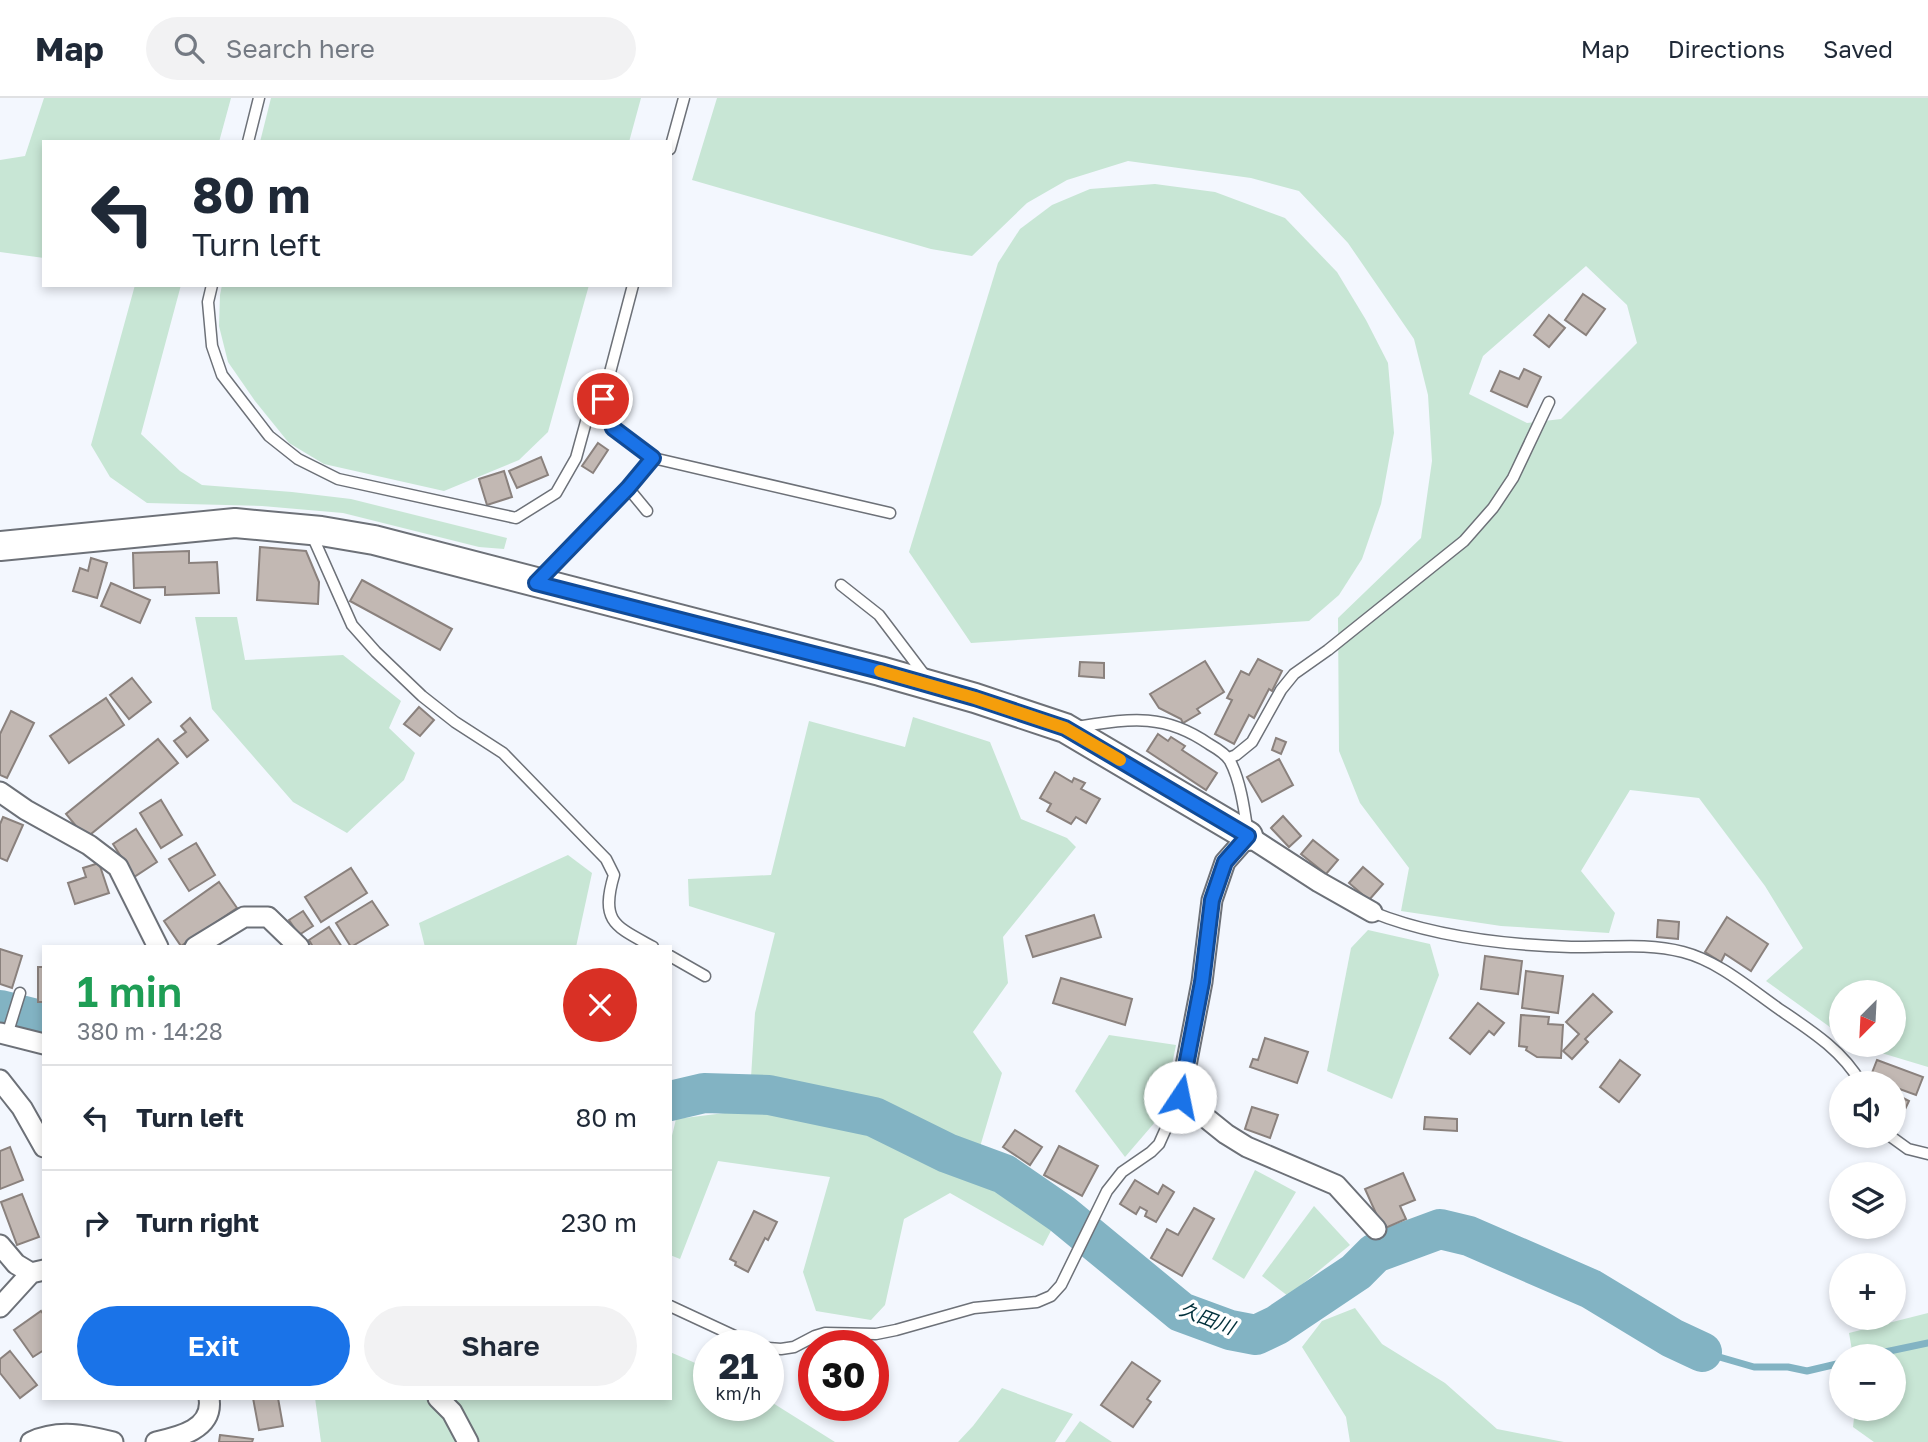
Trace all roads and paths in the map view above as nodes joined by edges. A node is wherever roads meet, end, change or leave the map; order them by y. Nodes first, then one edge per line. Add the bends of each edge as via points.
1 (259, 98) edge
2 (684, 98) edge
3 (248, 140) edge
4 (672, 142) edge
5 (212, 287) edge
6 (633, 287) edge
7 (1549, 402) dead end
8 (607, 412) junction
9 (653, 458) junction
10 (628, 488) junction
11 (647, 511) dead end
12 (890, 513) dead end
13 (310, 530) junction
14 (0, 546) edge
15 (536, 583) junction
16 (841, 585) dead end
17 (933, 686) junction
18 (1065, 728) junction
19 (1229, 758) junction
20 (0, 792) edge
21 (1248, 836) junction
22 (1372, 912) joint
23 (157, 945) edge
24 (198, 945) edge
25 (297, 945) edge
26 (650, 945) edge
27 (672, 957) edge
28 (705, 976) dead end
29 (18, 998) dead end
30 (6, 1030) edge
31 (42, 1043) edge
32 (1854, 1071) edge
33 (0, 1080) edge
34 (1180, 1097) junction
35 (42, 1143) edge
36 (1906, 1148) edge
37 (1928, 1154) edge
38 (1376, 1229) dead end
39 (0, 1245) edge
40 (37, 1271) edge
41 (0, 1307) edge
42 (672, 1307) edge
43 (722, 1330) edge
44 (784, 1348) edge
45 (209, 1400) edge
46 (440, 1400) edge
47 (31, 1442) edge
48 (113, 1442) edge
49 (156, 1442) edge
50 (468, 1442) edge

1 - 3 lane
2 - 4 lane
5 - 8 lane via 208,302 212,346 222,374 269,436 298,459 338,479 516,518 556,493 576,458 587,418
6 - 8 lane via 603,399
7 - 19 lane via 1513,478 1464,541 1294,674 1252,742
8 - 9 lane via 613,428
9 - 10 lane
9 - 12 lane
10 - 11 lane
10 - 15 lane
13 - 14 street via 235,523
13 - 15 street via 374,540
13 - 26 lane via 352,625 422,696 503,753 606,859 614,875 607,899 611,919
15 - 17 street
16 - 17 lane via 878,615
17 - 18 street
18 - 19 lane via 1147,719 1194,733
18 - 21 street
19 - 21 lane
20 - 23 street via 118,867
21 - 22 street
21 - 34 street via 1225,862 1212,900
22 - 32 lane via 1401,924 1492,940 1570,947 1648,946 1684,952 1720,968 1828,1043
24 - 25 street via 244,917 268,917
27 - 28 lane
29 - 30 lane
30 - 31 street
33 - 35 street
34 - 38 street via 1247,1147 1336,1185
34 - 44 lane via 1159,1144 1113,1182 1051,1296 1037,1302 974,1308 876,1334 825,1333
36 - 37 lane
39 - 40 street via 16,1264
40 - 41 street
42 - 43 lane
45 - 49 street via 204,1422 191,1432
46 - 50 street
47 - 48 street via 62,1433

